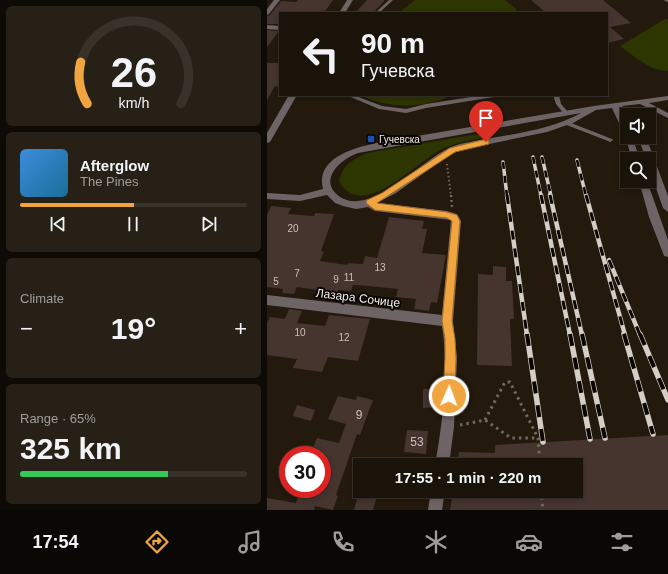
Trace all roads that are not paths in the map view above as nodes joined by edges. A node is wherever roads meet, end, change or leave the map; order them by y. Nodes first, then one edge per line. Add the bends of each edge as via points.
1 (277, 0) edge
2 (350, 0) edge
3 (391, 0) edge
4 (343, 12) edge
5 (378, 12) edge
6 (267, 13) edge
7 (267, 27) edge
8 (279, 28) edge
9 (292, 96) edge
10 (351, 96) edge
11 (487, 96) edge
12 (557, 96) edge
13 (668, 99) edge
14 (640, 101) junction
15 (615, 105) junction
16 (594, 108) junction
17 (620, 108) edge
18 (638, 108) edge
19 (566, 113) junction
20 (667, 115) edge
21 (620, 117) edge
22 (566, 123) junction
23 (267, 140) edge
24 (610, 140) dead end
25 (645, 144) edge
26 (645, 188) edge
27 (328, 191) junction
28 (267, 196) edge
29 (370, 203) junction
30 (668, 208) edge
31 (668, 253) edge
32 (267, 300) edge
33 (447, 321) junction
34 (443, 458) edge
35 (437, 498) edge
36 (435, 510) edge

1 - 6 street
2 - 4 street
3 - 5 lane
7 - 8 street
9 - 23 street
10 - 11 lane via 381,108 406,110
12 - 19 lane via 559,104
13 - 14 street
13 - 20 street via 664,105
14 - 15 street
14 - 18 street
14 - 20 street
15 - 16 street
15 - 17 street
15 - 21 street
16 - 19 street
16 - 22 street
19 - 27 street via 356,151 337,161 333,166 325,180
22 - 24 lane
22 - 29 street via 453,150
25 - 30 street
26 - 31 street
27 - 28 street via 300,198
27 - 29 street via 344,203
29 - 33 street via 375,206 454,217 456,226
32 - 33 street, Лазара Сочице
33 - 34 street via 451,358 448,427
35 - 36 street

